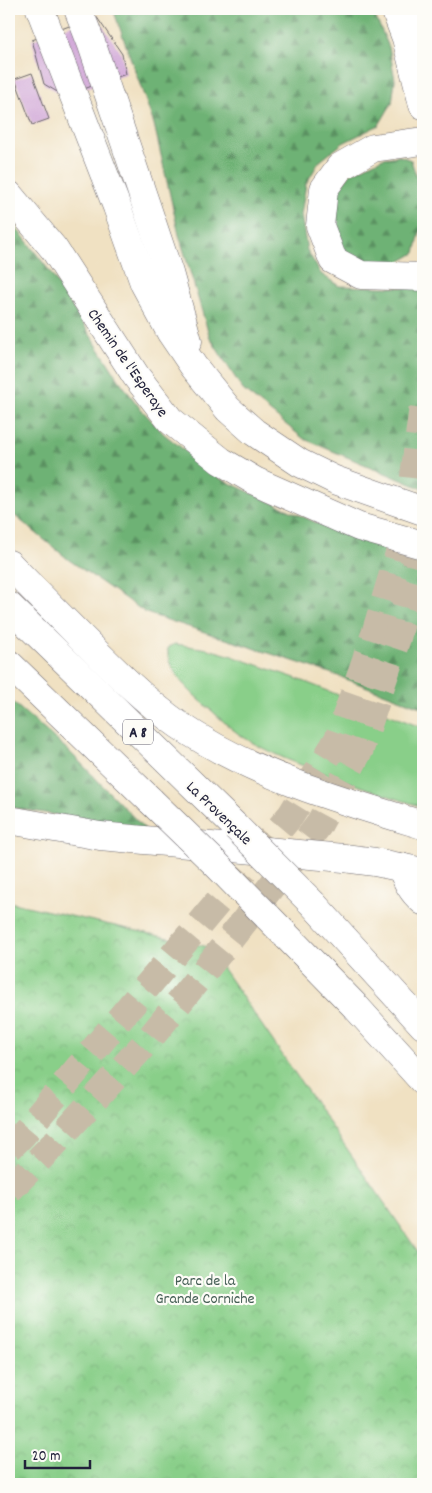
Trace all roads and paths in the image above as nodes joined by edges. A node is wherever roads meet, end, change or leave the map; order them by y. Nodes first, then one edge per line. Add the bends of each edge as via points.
1 (40, 9) edge
2 (78, 9) edge
3 (394, 9) edge
4 (420, 9) edge
5 (423, 20) edge
6 (423, 105) edge
7 (423, 141) edge
8 (9, 195) edge
9 (423, 277) edge
10 (194, 367) junction
11 (423, 511) edge
12 (423, 545) edge
13 (9, 564) edge
14 (9, 606) edge
15 (9, 664) edge
16 (9, 820) edge
17 (423, 825) edge
18 (412, 870) edge
19 (423, 901) edge
20 (423, 1024) edge
21 (423, 1080) edge

1 - 10 main road via 144,283
2 - 10 main road via 166,264
3 - 6 main road via 406,38
4 - 5 main road
7 - 9 main road via 373,148 340,167 324,189 320,226 333,260 361,275
8 - 12 main road, Chemin de l'Esperaye via 54,249 136,376 170,420 221,461 255,481 359,527
10 - 11 main road via 228,409 254,432 300,462 335,480
13 - 17 main road via 111,667 178,724 262,770 351,804
14 - 20 main road, La Provençale / A 8, bridge via 313,904
15 - 21 main road, A 8, bridge via 216,864
16 - 18 main road via 100,836 344,858
18 - 19 main road via 408,885

